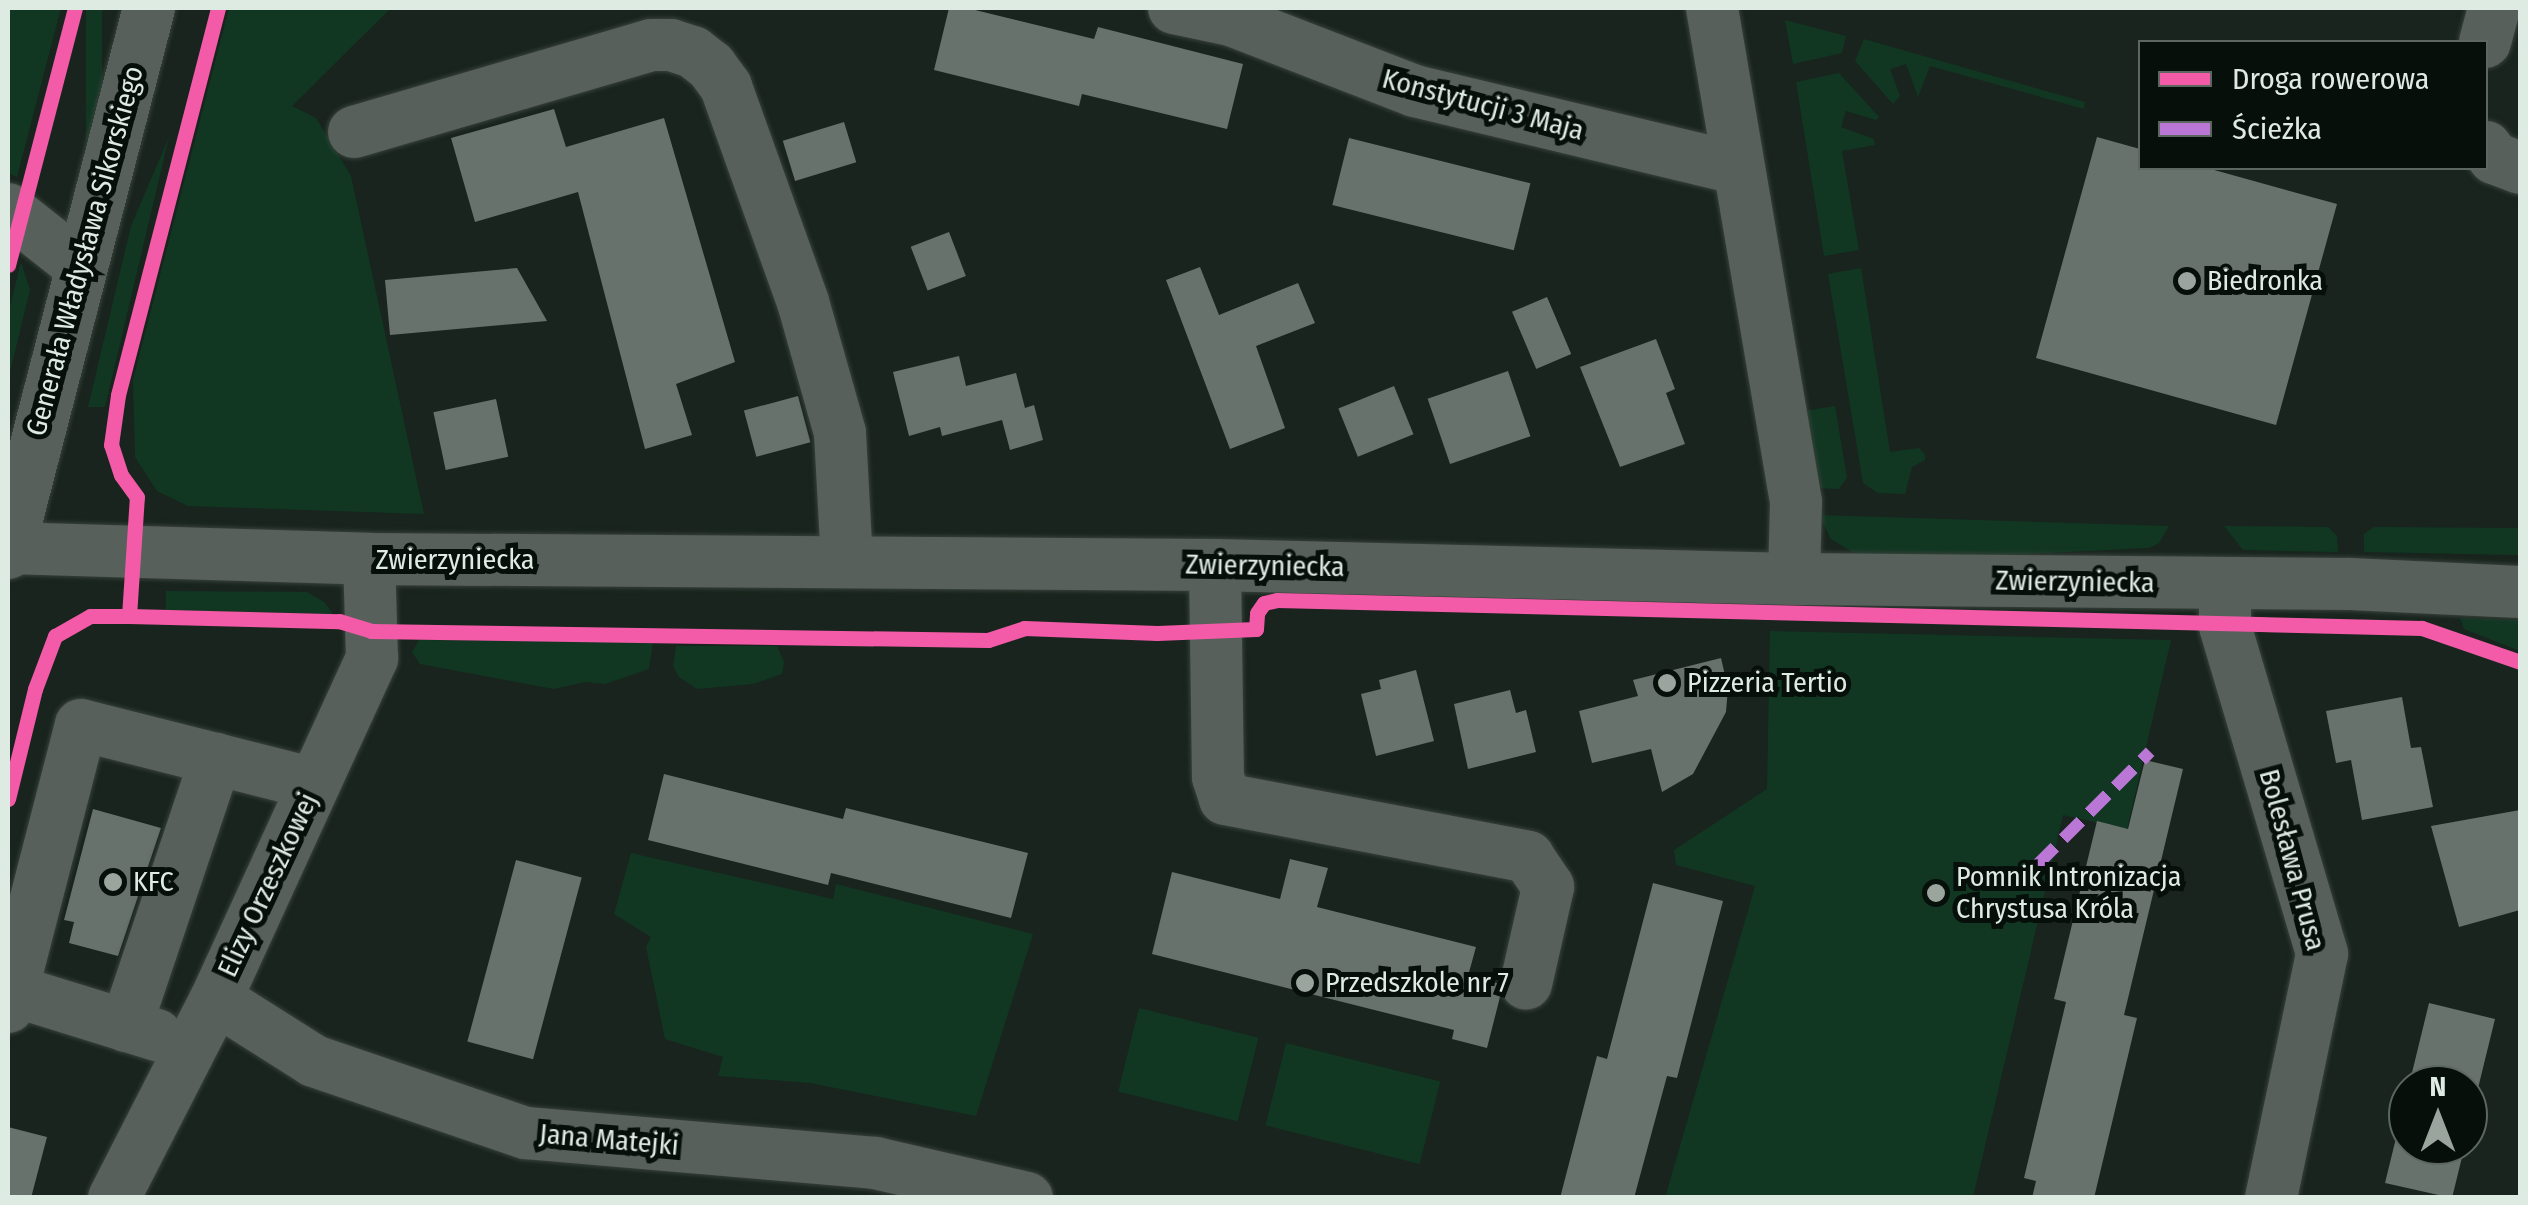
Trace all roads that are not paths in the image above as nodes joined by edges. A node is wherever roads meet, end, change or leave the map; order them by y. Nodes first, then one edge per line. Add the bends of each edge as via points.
1 (149, 8) edge
2 (1174, 8) edge
3 (1712, 8) edge
4 (2494, 8) edge
5 (2486, 40) edge
6 (354, 132) dead end
7 (2488, 150) edge
8 (2520, 168) edge
9 (1739, 169) junction
10 (8, 209) edge
11 (79, 265) junction
12 (8, 550) edge
13 (370, 559) junction
14 (846, 562) junction
15 (1215, 565) junction
16 (1794, 579) junction
17 (2225, 583) junction
18 (2520, 592) edge
19 (216, 759) junction
20 (314, 784) junction
21 (1526, 984) dead end
22 (9, 996) edge
23 (216, 999) junction
24 (126, 1026) junction
25 (192, 1046) junction
26 (114, 1198) edge
27 (1028, 1198) edge
28 (2271, 1198) edge

1 - 11 street, Generała Władysława Sikorskiego
2 - 9 street, Konstytucji 3 Maja via 1231,20 1415,92
3 - 9 street
4 - 5 street
6 - 14 street via 651,46 693,52 711,66 726,87 804,302 840,432
7 - 8 street
9 - 16 street via 1796,502
10 - 11 street
11 - 12 street, Generała Władysława Sikorskiego
12 - 13 street, Zwierzyniecka
13 - 14 street, Zwierzyniecka
13 - 20 street, Elizy Orzeszkowej via 372,658
14 - 15 street, Zwierzyniecka
15 - 16 street, Zwierzyniecka
15 - 21 street via 1218,778 1226,798 1528,857 1548,888
16 - 17 street, Zwierzyniecka
17 - 18 street, Zwierzyniecka
17 - 28 street, Bolesława Prusa via 2225,626 2322,954
19 - 20 street
19 - 22 street via 81,725
19 - 24 street
20 - 23 street, Elizy Orzeszkowej
22 - 24 street
23 - 25 street, Elizy Orzeszkowej
23 - 27 street, Jana Matejki via 314,1061 526,1133 875,1163
24 - 25 street
25 - 26 street, Elizy Orzeszkowej

